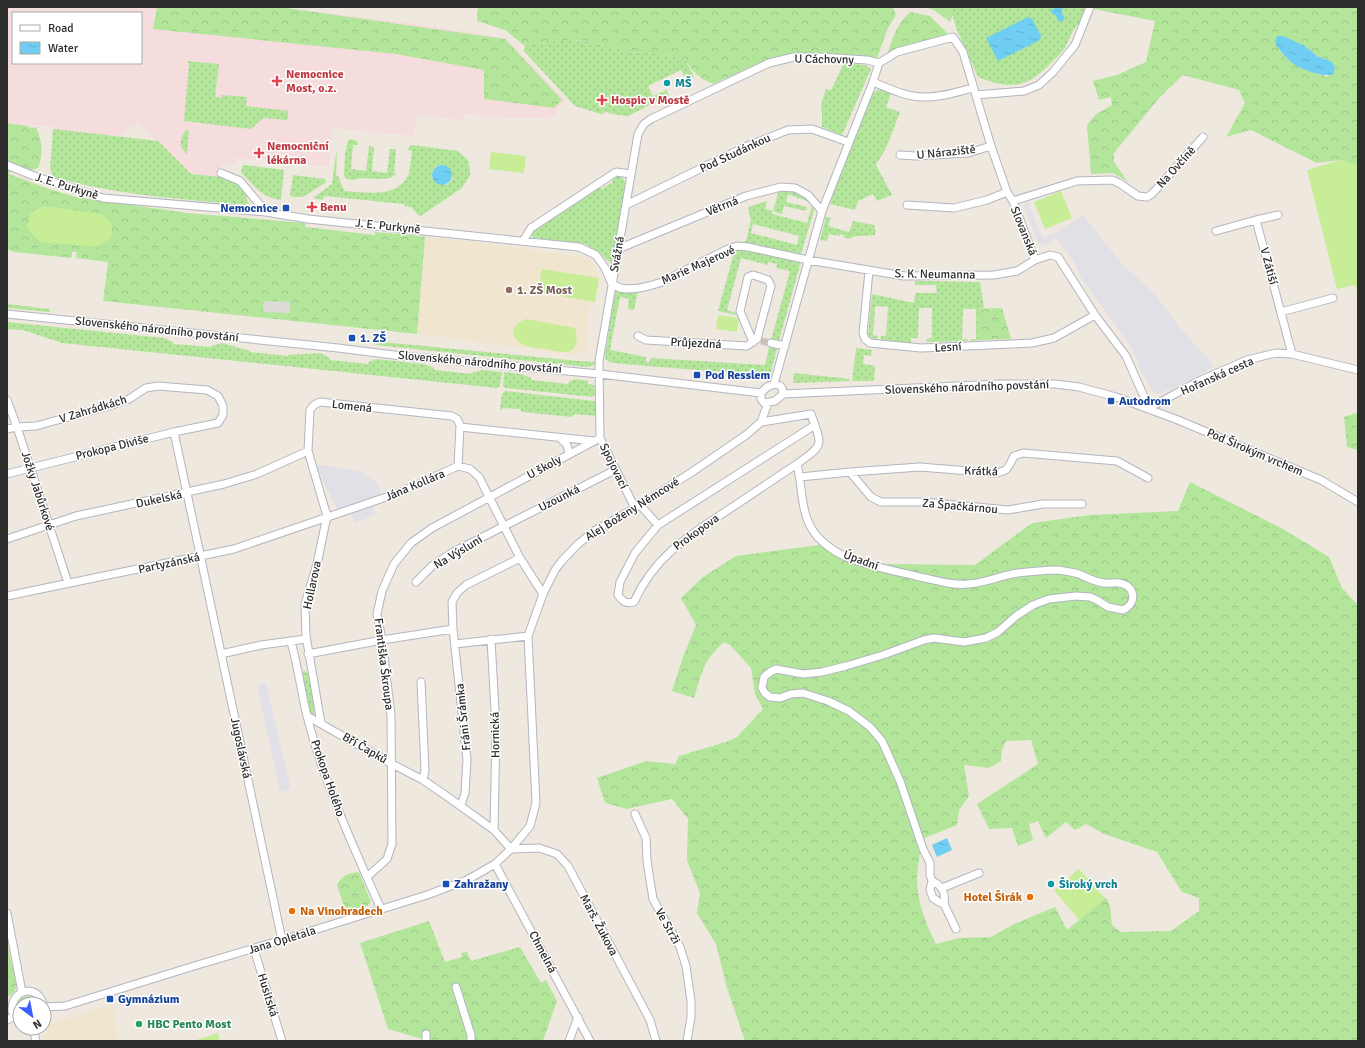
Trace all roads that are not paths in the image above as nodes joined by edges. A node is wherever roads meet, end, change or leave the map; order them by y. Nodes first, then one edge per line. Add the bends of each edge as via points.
1 (1090, 7) edge
2 (879, 63) junction
3 (873, 82) junction
4 (973, 88) junction
5 (976, 96) junction
6 (638, 134) joint
7 (1203, 137) dead end
8 (848, 142) junction
9 (991, 146) junction
10 (900, 154) dead end
11 (7, 165) edge
12 (221, 173) dead end
13 (631, 174) junction
14 (1007, 192) junction
15 (1013, 201) junction
16 (626, 205) junction
17 (907, 205) dead end
18 (822, 211) junction
19 (266, 212) junction
20 (1278, 215) dead end
21 (1256, 220) junction
22 (1216, 231) dead end
23 (523, 241) junction
24 (618, 249) junction
25 (808, 260) junction
26 (1035, 260) junction
27 (869, 271) junction
28 (612, 284) junction
29 (1333, 298) dead end
30 (1281, 312) junction
31 (7, 314) edge
32 (1095, 315) junction
33 (638, 336) dead end
34 (757, 341) junction
35 (770, 343) tunnel mouth
36 (785, 346) junction
37 (1292, 354) junction
38 (1358, 370) edge
39 (600, 374) junction
40 (774, 384) junction
41 (761, 393) junction
42 (783, 394) junction
43 (7, 400) edge
44 (768, 404) junction
45 (1149, 408) junction
46 (218, 422) joint
47 (761, 422) junction
48 (815, 425) junction
49 (17, 427) junction
50 (460, 427) junction
51 (7, 429) edge
52 (174, 432) junction
53 (560, 438) junction
54 (597, 440) junction
55 (308, 452) junction
56 (569, 454) junction
57 (797, 464) junction
58 (458, 466) junction
59 (30, 467) junction
60 (615, 470) junction
61 (850, 472) junction
62 (7, 474) edge
63 (800, 477) junction
64 (1148, 478) dead end
65 (187, 493) junction
66 (488, 497) junction
67 (1358, 502) edge
68 (1082, 504) dead end
69 (638, 506) junction
70 (327, 516) junction
71 (50, 525) junction
72 (658, 525) junction
73 (503, 527) junction
74 (7, 539) edge
75 (200, 556) junction
76 (520, 558) junction
77 (416, 582) dead end
78 (68, 583) junction
79 (543, 594) junction
80 (7, 596) edge
81 (453, 629) junction
82 (528, 636) junction
83 (306, 639) junction
84 (382, 640) junction
85 (491, 640) junction
86 (291, 642) junction
87 (455, 644) junction
88 (222, 654) junction
89 (308, 654) junction
90 (421, 682) dead end
91 (307, 716) junction
92 (322, 723) junction
93 (392, 764) junction
94 (423, 780) junction
95 (461, 805) junction
96 (634, 814) dead end
97 (494, 830) junction
98 (511, 849) junction
99 (494, 864) junction
100 (979, 873) dead end
101 (367, 877) junction
102 (932, 881) junction
103 (942, 888) junction
104 (944, 904) junction
105 (381, 909) junction
106 (7, 913) edge
107 (956, 929) dead end
108 (282, 940) junction
109 (254, 949) junction
110 (456, 987) dead end
111 (22, 992) junction
112 (38, 996) edge
113 (10, 1004) edge
114 (52, 1007) edge
115 (578, 1017) junction
116 (282, 1041) edge
117 (471, 1041) edge
118 (569, 1041) edge
119 (590, 1041) edge
120 (656, 1041) edge
121 (687, 1041) edge

1 - 5 street via 1075,45 1039,85 1024,91
2 - 3 street
2 - 4 street, Slovanská via 897,52 953,37 963,52
2 - 6 street, U Cáchovny via 819,57 794,57 769,63 651,119 644,124
3 - 4 street via 921,97 945,96
3 - 8 street
4 - 5 street, Slovanská
5 - 9 street, Slovanská
6 - 13 street, Svážná
7 - 15 street, Na Ovčíně via 1147,197 1138,196 1112,180 1078,181
8 - 16 street, Pod Studánkou via 812,129 788,130 746,147
8 - 18 street
9 - 10 street, U Náraziště via 968,152 916,156
9 - 14 street, Slovanská
11 - 19 street, J. E. Purkyně via 103,198
12 - 19 street via 240,181
13 - 16 street, Svážná
13 - 23 street via 616,172 531,228
14 - 15 street, Slovanská
14 - 17 street via 954,208
15 - 26 street, Slovanská
16 - 24 street, Svážná
18 - 24 street, Větrná via 808,195 795,188 781,187 746,196
18 - 25 street
19 - 23 street, J. E. Purkyně
20 - 21 street
21 - 22 street
21 - 30 street, V Zátiší
23 - 28 street, J. E. Purkyně via 579,247 596,255
24 - 28 street, Svážná
25 - 27 street, S. K. Neumanna
25 - 28 street, Marie Majerové via 737,246 651,286 620,288
25 - 36 street
26 - 27 street, S. K. Neumanna via 1017,271 994,275 904,276
26 - 32 street, Slovanská via 1050,255 1058,257
27 - 32 street, Lesní via 863,333 870,343 921,348 1032,343 1054,338
28 - 39 street, Svážná via 599,361
29 - 30 street
30 - 37 street, V Zátiší
31 - 39 street, Slovenského národního povstání via 402,356
32 - 45 street, Slovanská via 1126,356
33 - 34 street, Průjezdná via 646,340 746,346
34 - 34 street via 771,286 768,280 753,275 748,278 740,311
35 - 36 street
36 - 40 street
37 - 38 street, Hořanská cesta
37 - 45 street, Hořanská cesta via 1276,353 1247,360 1199,381
39 - 41 street, Slovenského národního povstání
39 - 54 street, Spojovací
40 - 41 street
40 - 42 street via 780,385
41 - 44 street via 761,399
42 - 44 street
42 - 45 street, Slovenského národního povstání via 1055,384 1104,393
43 - 49 street, Jožky Jabůrkové
44 - 47 street
45 - 67 street, Pod Širokým vrchem via 1321,480
46 - 49 street, V Zahrádkách via 223,416 223,406 218,396 207,390 158,386 146,388 112,406 36,426
46 - 52 street, Prokopa Diviše
47 - 48 street via 811,414
47 - 69 street, Alej Boženy Němcové
48 - 57 street, Prokopova via 820,439 819,445 813,453
48 - 72 street, Prokopova
49 - 51 street, V Zahrádkách
49 - 59 street, Jožky Jabůrkové
50 - 53 street
50 - 55 street, Lomená via 457,419 452,416 320,402 310,410
50 - 58 street
52 - 59 street, Prokopa Diviše
52 - 65 street, Jugoslávská
53 - 54 street
53 - 56 street via 567,445
54 - 56 street, U školy
54 - 60 street, Spojovací
55 - 65 street, Dukelská via 257,474
55 - 70 street, Lomená
56 - 66 street, U školy
57 - 63 street, Úpadní
57 - 72 street, Prokopova via 686,537 666,555 641,587 634,602 628,604 618,595 620,582 635,553
58 - 66 street, Jána Kollára via 470,469 479,478
58 - 70 street, Jána Kollára via 401,492
59 - 62 street, Prokopa Diviše
59 - 71 street, Jožky Jabůrkové
60 - 69 street, Spojovací
60 - 73 street, Uzounká
61 - 63 street, Krátká
61 - 64 street, Krátká via 920,467 1003,472 1014,456 1023,452 1117,461
61 - 68 street, Za Špačkárnou via 871,497 881,502 924,502 1008,510 1043,504
63 - 102 street, Úpadní via 806,518 812,530 827,545 844,555 879,567 955,585 985,582 1013,574 1057,570 1077,574 1095,582 1120,583 1126,585 1131,592 1133,599 1129,608 1123,610 1108,607 1090,598 1076,596 1049,599 1033,605 986,638 964,642 934,638 822,672 803,674 776,669 762,680 762,688 770,697 780,698 803,693 828,701 848,711 870,727 882,741 900,781 922,849 930,863
65 - 71 street, Dukelská via 76,516
65 - 75 street, Jugoslávská
66 - 73 street, Jána Kollára
66 - 84 street, Františka Škroupa via 432,528 411,543 394,564 382,591 377,614
69 - 72 street
69 - 79 street, Alej Boženy Němcové via 594,531 577,544 561,562
70 - 75 street, Partyzánská via 234,549
70 - 83 street, Hollarova via 305,604
71 - 74 street, Dukelská
71 - 78 street, Jožky Jabůrkové
73 - 76 street, Jána Kollára
73 - 77 street, Na Výsluní via 453,552 432,566
75 - 78 street, Partyzánská
75 - 88 street, Jugoslávská
76 - 79 street, Jána Kollára
76 - 81 street, Fráni Šrámka via 466,585 458,593 452,602
78 - 80 street, Partyzánská
79 - 82 street, Alej Boženy Němcové
81 - 84 street
81 - 87 street, Fráni Šrámka
82 - 85 street
82 - 98 street, Alej Boženy Němcové via 536,803 530,826
83 - 86 street
83 - 89 street, Hollarova
84 - 89 street
84 - 93 street, Františka Škroupa via 391,716
85 - 87 street
85 - 97 street, Hornická via 496,730
86 - 88 street
86 - 91 street, Prokopa Holého
87 - 95 street, Fráni Šrámka via 467,760 465,793
88 - 108 street, Jugoslávská
89 - 92 street, Prokopa Holého
90 - 94 street via 425,770
91 - 92 street, Bří Čapků
91 - 101 street, Prokopa Holého via 327,779
92 - 93 street, Bří Čapků
93 - 94 street, Bří Čapků
93 - 101 street, Františka Škroupa via 392,844 387,859
94 - 95 street, Bří Čapků
95 - 97 street, Bří Čapků
96 - 121 street, Ve Strži via 646,838 653,899 680,947 686,966 691,1001
97 - 98 street, Bří Čapků
98 - 99 street, Jana Opletala
98 - 120 street, Marš. Žukova via 539,848 557,854 568,866 650,1020
99 - 105 street, Jana Opletala via 447,888
99 - 115 street, Chmelná
100 - 103 street
101 - 105 street, Prokopa Holého
102 - 103 street
102 - 104 street via 930,890 933,898
103 - 104 street
104 - 107 street
105 - 108 street, Jana Opletala
106 - 111 street
108 - 109 street, Jana Opletala
109 - 114 street, Jana Opletala via 65,1006
109 - 116 street, Husitská
110 - 117 street
111 - 112 street via 27,991
111 - 113 street
115 - 118 street
115 - 119 street, Chmelná

